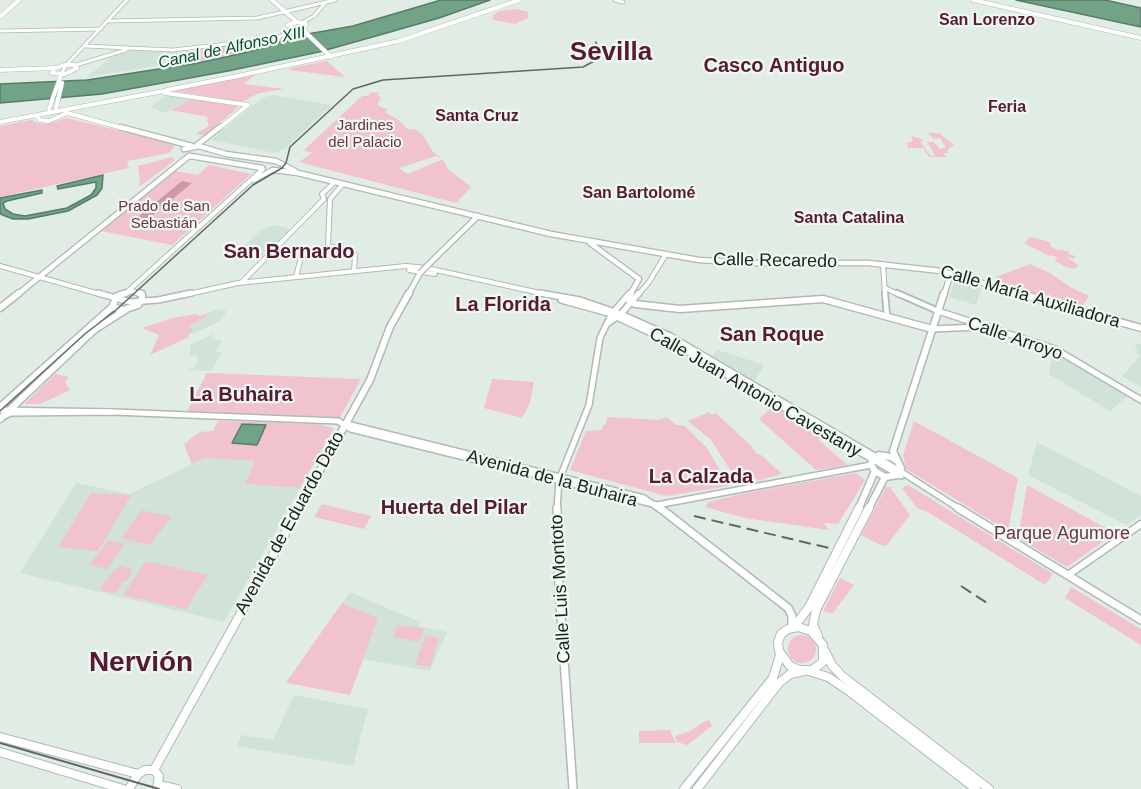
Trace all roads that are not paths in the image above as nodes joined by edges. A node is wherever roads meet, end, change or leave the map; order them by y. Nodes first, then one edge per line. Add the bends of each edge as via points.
1 (17, 0) edge
2 (127, 0) edge
3 (272, 0) edge
4 (335, 0) edge
5 (519, 0) edge
6 (615, 0) edge
7 (975, 0) edge
8 (326, 2) junction
9 (623, 2) dead end
10 (284, 12) junction
11 (2, 13) edge
12 (108, 21) junction
13 (294, 22) junction
14 (303, 22) junction
15 (101, 29) junction
16 (292, 29) junction
17 (302, 29) junction
18 (0, 31) edge
19 (1141, 38) edge
20 (85, 46) junction
21 (142, 49) junction
22 (331, 57) junction
23 (68, 64) junction
24 (76, 65) junction
25 (56, 68) junction
26 (0, 71) edge
27 (60, 76) junction
28 (168, 91) junction
29 (137, 96) junction
30 (53, 107) junction
31 (68, 112) junction
32 (38, 115) junction
33 (0, 123) edge
34 (180, 142) junction
35 (197, 146) junction
36 (184, 149) junction
37 (187, 156) junction
38 (269, 162) junction
39 (280, 164) junction
40 (249, 166) junction
41 (263, 168) junction
42 (273, 170) junction
43 (298, 172) junction
44 (251, 181) junction
45 (335, 182) junction
46 (343, 184) junction
47 (327, 199) junction
48 (478, 216) junction
49 (590, 241) junction
50 (611, 244) junction
51 (328, 246) junction
52 (601, 250) junction
53 (666, 254) junction
54 (883, 264) junction
55 (0, 266) edge
56 (397, 267) joint
57 (354, 271) junction
58 (422, 271) junction
59 (950, 274) junction
60 (37, 276) junction
61 (637, 276) junction
62 (296, 277) junction
63 (652, 277) junction
64 (145, 278) junction
65 (242, 282) junction
66 (885, 288) junction
67 (634, 289) junction
68 (126, 292) junction
69 (539, 294) joint
70 (106, 296) junction
71 (141, 297) junction
72 (632, 302) junction
73 (113, 303) junction
74 (0, 306) edge
75 (127, 309) junction
76 (938, 312) junction
77 (616, 315) junction
78 (887, 316) junction
79 (986, 327) junction
80 (1141, 328) edge
81 (932, 329) junction
82 (1141, 400) edge
83 (11, 409) junction
84 (114, 412) junction
85 (1, 413) edge
86 (345, 424) junction
87 (893, 451) junction
88 (885, 455) junction
89 (897, 460) junction
90 (873, 463) junction
91 (899, 473) junction
92 (885, 477) junction
93 (560, 478) junction
94 (866, 502) junction
95 (657, 505) junction
96 (1141, 524) edge
97 (1068, 575) junction
98 (788, 608) junction
99 (811, 608) junction
100 (1141, 620) edge
101 (793, 627) junction
102 (818, 636) junction
103 (825, 651) junction
104 (780, 655) junction
105 (806, 671) junction
106 (0, 737) edge
107 (0, 752) edge
108 (154, 770) junction
109 (138, 774) junction
110 (158, 787) edge
111 (123, 789) edge
112 (129, 789) edge
113 (177, 789) edge
114 (573, 789) edge
115 (684, 789) edge
116 (697, 789) edge
117 (976, 789) edge
118 (989, 789) edge

1 - 11 main road
2 - 12 main road
3 - 10 main road
4 - 8 main road
5 - 22 main road via 403,39
6 - 9 street
7 - 19 main road
8 - 10 main road
8 - 14 main road
10 - 12 street via 257,18
10 - 13 main road
12 - 15 main road
13 - 14 main road
13 - 16 main road via 288,26
14 - 17 main road via 306,24
15 - 18 street
15 - 20 main road
16 - 17 main road
16 - 21 main road via 281,36 224,45
17 - 22 main road
20 - 21 main road
20 - 23 main road
21 - 24 main road via 113,52
22 - 28 main road
23 - 24 main road
23 - 25 main road
23 - 27 main road
24 - 27 main road via 72,72
25 - 26 main road
25 - 27 main road
26 - 27 main road
27 - 30 main road
28 - 29 main road
28 - 29 main road
28 - 35 main road via 248,105
29 - 31 main road
30 - 31 main road
30 - 32 main road
31 - 32 main road
31 - 32 main road via 46,121 38,119
31 - 34 main road
32 - 33 main road
34 - 35 main road
34 - 36 main road
35 - 36 main road
35 - 37 main road via 200,153
35 - 38 main road
36 - 37 main road via 181,152
37 - 40 main road
37 - 60 main road
38 - 39 main road
38 - 41 main road
39 - 42 main road
39 - 43 main road
40 - 41 main road
40 - 44 street via 254,173
41 - 42 main road
41 - 44 street
42 - 43 main road
42 - 44 street
43 - 45 main road
44 - 64 street
45 - 46 main road
45 - 47 street via 322,194
46 - 47 street
46 - 48 main road
47 - 51 street
47 - 65 street
48 - 49 main road
48 - 58 main road, Avenida de Eduardo Dato, bridge
49 - 50 main road, Calle Recaredo
49 - 52 main road
50 - 52 main road via 602,245
50 - 53 main road, Calle Recaredo
51 - 57 street via 355,255
51 - 62 street via 301,258
52 - 61 main road
53 - 54 main road, Calle Recaredo via 738,263
53 - 63 main road, Calle Luis Montoto
54 - 59 main road, Calle María Auxiliadora
54 - 66 street
55 - 60 main road
56 - 57 main road
56 - 58 main road
57 - 62 main road
58 - 69 main road
58 - 86 main road, Avenida de Eduardo Dato via 390,327 370,380
59 - 76 main road
59 - 80 main road, Calle María Auxiliadora
60 - 70 main road
60 - 74 main road
61 - 63 main road
61 - 67 main road, Calle Luis Montoto via 639,282
62 - 65 main road
63 - 72 main road, Calle Luis Montoto
64 - 68 street
64 - 71 street via 140,285
65 - 71 main road via 158,300
66 - 76 street, Calle Arroyo
66 - 78 street
67 - 72 main road via 628,299
67 - 77 main road, Calle Luis Montoto
68 - 70 main road
68 - 71 main road
68 - 73 main road
69 - 77 main road
70 - 73 main road
71 - 73 main road
71 - 75 main road
72 - 77 main road, Calle Luis Montoto
72 - 78 main road via 680,309 823,299
73 - 75 main road via 116,310
73 - 85 main road
75 - 83 main road via 94,330
76 - 79 main road, Calle Arroyo
76 - 81 main road
77 - 90 main road, Calle Juan Antonio Cavestany via 670,336
77 - 93 main road, Calle Luis Montoto via 600,338 588,410
78 - 81 main road
79 - 81 main road
79 - 82 main road, Calle Arroyo via 1055,349
81 - 87 main road
83 - 84 main road, Avenida de la Buhaira
83 - 85 main road
84 - 85 main road, Avenida de la Buhaira
84 - 86 main road, Avenida de la Buhaira
86 - 93 main road, Avenida de la Buhaira
86 - 108 main road, Avenida de Eduardo Dato
87 - 88 main road
87 - 89 main road
88 - 89 main road
88 - 90 main road
89 - 91 main road
90 - 91 main road, Calle Juan Antonio Cavestany
90 - 92 main road
90 - 94 main road
90 - 95 main road
91 - 92 main road
91 - 97 main road, Calle Juan Antonio Cavestany
92 - 94 main road
93 - 95 main road, Avenida de la Buhaira
93 - 114 main road, Calle Luis Montoto via 559,588
94 - 99 main road
95 - 98 main road
96 - 97 street
97 - 100 main road, Calle Juan Antonio Cavestany
98 - 99 main road via 800,613
98 - 101 main road
99 - 101 main road
99 - 102 main road
101 - 102 main road
101 - 104 main road via 779,638
102 - 103 main road
103 - 105 main road via 820,665
103 - 118 main road via 842,676
104 - 105 main road via 790,666
104 - 115 main road via 773,678
105 - 116 main road via 789,674 779,683
105 - 117 main road via 828,677 849,691
106 - 109 main road
107 - 111 main road
108 - 109 main road
108 - 110 main road via 159,776
109 - 112 main road
110 - 113 main road

